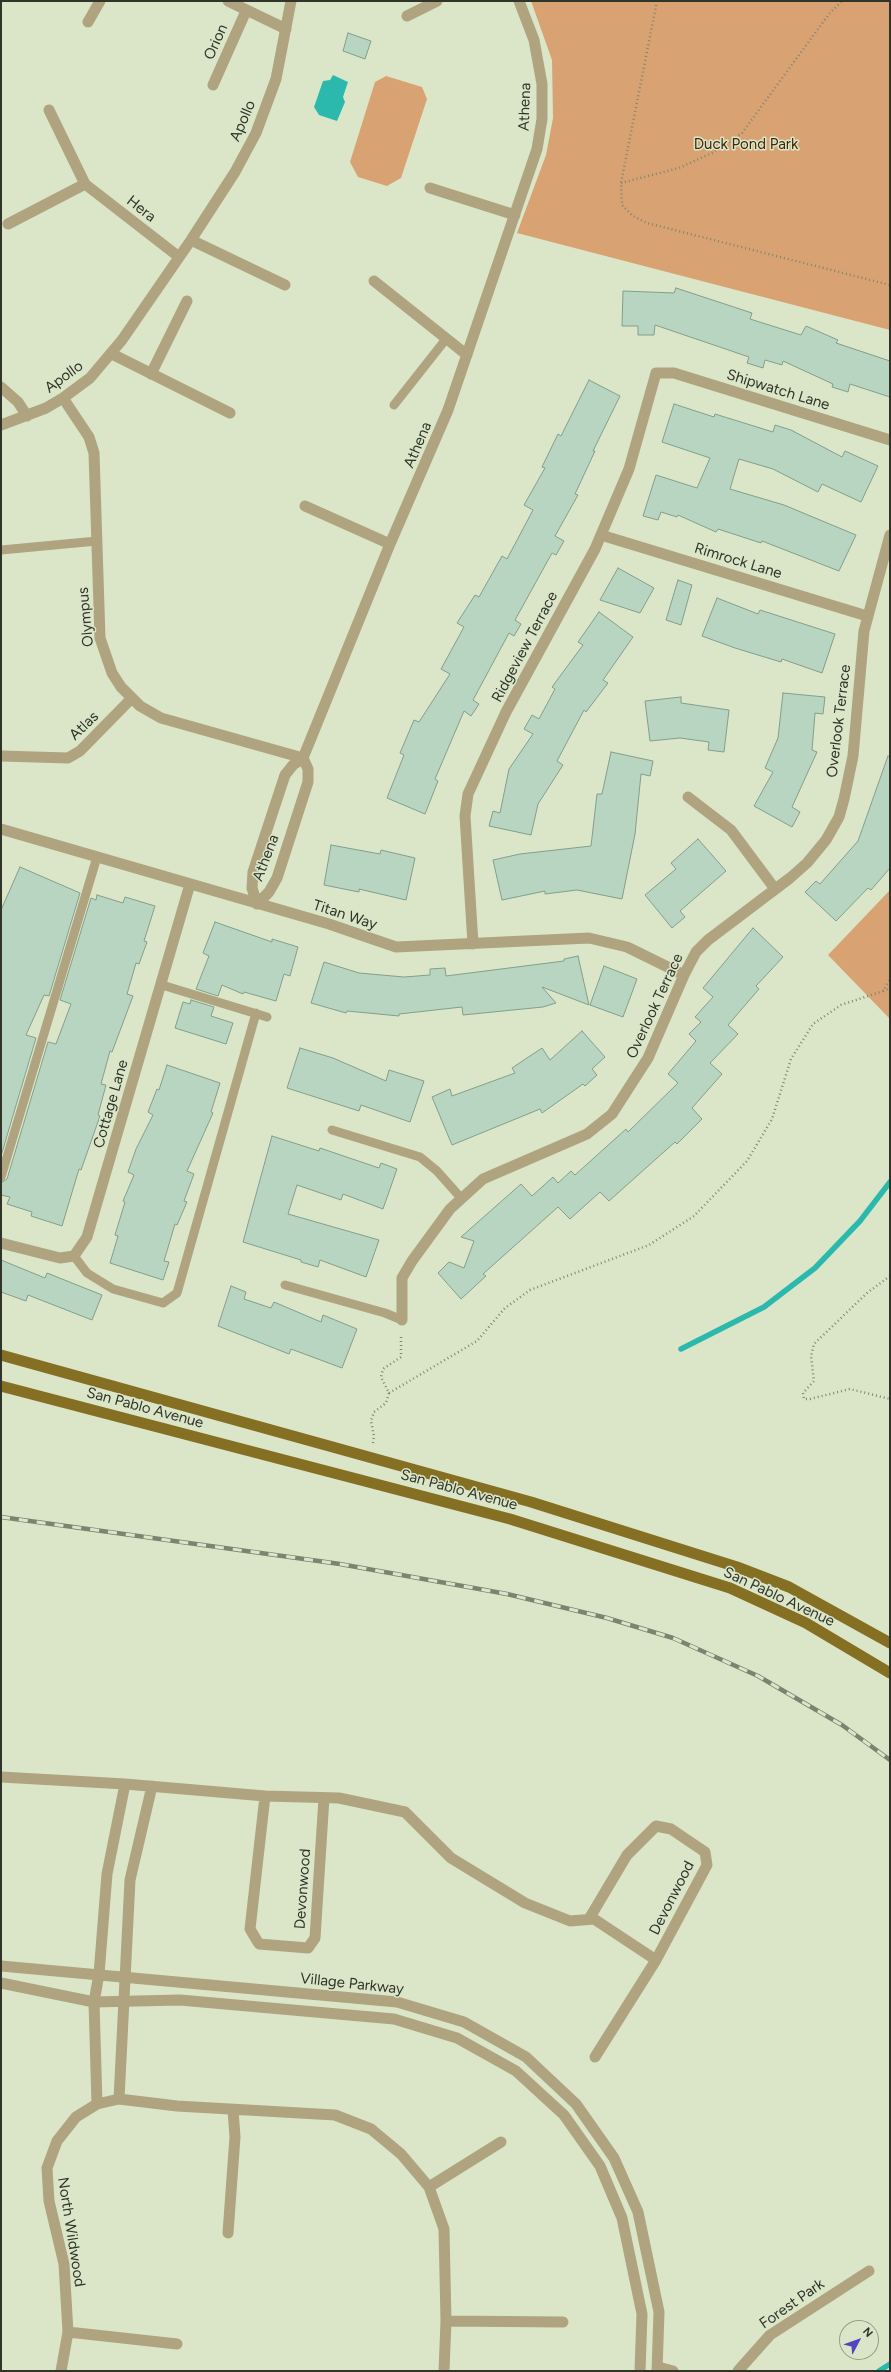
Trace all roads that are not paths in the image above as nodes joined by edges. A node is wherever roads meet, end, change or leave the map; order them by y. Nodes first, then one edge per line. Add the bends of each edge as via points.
1 (100, 1) edge
2 (228, 1) edge
3 (291, 1) edge
4 (437, 1) edge
5 (519, 1) edge
6 (246, 11) junction
7 (407, 16) dead end
8 (88, 22) dead end
9 (286, 29) junction
10 (213, 85) dead end
11 (49, 110) dead end
12 (84, 184) junction
13 (430, 188) dead end
14 (515, 215) junction
15 (8, 224) dead end
16 (191, 240) junction
17 (179, 257) junction
18 (374, 281) dead end
19 (285, 285) dead end
20 (187, 301) dead end
21 (446, 339) junction
22 (112, 354) junction
23 (467, 355) junction
24 (151, 374) junction
25 (656, 374) joint
26 (1, 387) edge
27 (64, 398) junction
28 (394, 405) dead end
29 (230, 413) dead end
30 (27, 416) junction
31 (1, 425) edge
32 (890, 440) edge
33 (305, 506) dead end
34 (601, 535) junction
35 (890, 535) edge
36 (96, 541) junction
37 (390, 544) junction
38 (1, 550) edge
39 (867, 616) junction
40 (132, 698) junction
41 (1, 756) edge
42 (303, 758) junction
43 (688, 797) dead end
44 (1, 830) edge
45 (96, 857) junction
46 (190, 884) junction
47 (775, 889) junction
48 (258, 904) junction
49 (473, 944) junction
50 (684, 975) junction
51 (162, 985) junction
52 (256, 1013) junction
53 (267, 1017) dead end
54 (332, 1130) dead end
55 (1, 1177) edge
56 (461, 1198) junction
57 (1, 1243) edge
58 (74, 1256) junction
59 (285, 1285) dead end
60 (402, 1320) joint
61 (1, 1355) edge
62 (1, 1386) edge
63 (890, 1643) edge
64 (890, 1673) edge
65 (1, 1777) edge
66 (125, 1784) junction
67 (152, 1786) junction
68 (265, 1796) junction
69 (324, 1798) junction
70 (589, 1919) junction
71 (656, 1960) junction
72 (1, 1966) edge
73 (99, 1974) junction
74 (124, 1978) junction
75 (1, 1983) edge
76 (94, 2002) junction
77 (124, 2002) junction
78 (595, 2057) dead end
79 (119, 2099) junction
80 (96, 2104) junction
81 (234, 2110) junction
82 (501, 2142) dead end
83 (429, 2187) junction
84 (228, 2234) dead end
85 (869, 2271) dead end
86 (446, 2321) junction
87 (563, 2322) dead end
88 (68, 2332) junction
89 (178, 2344) dead end
90 (658, 2369) edge
91 (61, 2371) edge
92 (444, 2371) edge
93 (640, 2371) edge
94 (673, 2371) edge
95 (738, 2371) edge

1 - 8 street
2 - 6 street, Orion
3 - 9 street, Apollo
4 - 7 street
5 - 14 street, Athena via 537,53 543,102 540,134
6 - 9 street, Orion
6 - 10 street, Orion
9 - 16 street, Apollo via 276,79 256,133 236,172
11 - 12 street, Hera
12 - 15 street
12 - 17 street, Hera
13 - 14 street
14 - 23 street, Athena
16 - 17 street, Apollo
16 - 19 street
17 - 22 street, Apollo
18 - 21 street
20 - 24 street
21 - 23 street
21 - 28 lane
22 - 24 street
22 - 27 street, Apollo via 90,378
23 - 37 street, Athena via 437,440
24 - 29 street
25 - 32 street, Shipwatch Lane via 674,373
25 - 34 street, Ridgeview Terrace via 629,469
26 - 30 street via 18,402
27 - 30 street, Apollo
27 - 36 street, Olympus via 89,437 94,453
30 - 31 street, Apollo
33 - 37 street
34 - 39 street, Rimrock Lane
34 - 49 street, Ridgeview Terrace via 506,712 468,794 465,816
35 - 39 street, Overlook Terrace
36 - 38 lane
36 - 40 street, Olympus via 100,638 112,673
37 - 42 street, Athena
39 - 47 street, Overlook Terrace via 853,756 839,817 826,840 807,863
40 - 41 street, Atlas via 80,751 68,758
40 - 42 street, Olympus via 151,713 172,723
42 - 48 street, Athena via 308,769 305,789 277,878
42 - 48 street, Athena via 285,775 253,872 252,888
43 - 47 street via 731,830
44 - 45 street, Titan Way
45 - 46 street, Titan Way
45 - 55 lane
46 - 48 street, Titan Way
46 - 51 street, Cottage Lane
47 - 50 street, Overlook Terrace via 708,940 696,952
48 - 49 street, Titan Way via 329,924 396,947
49 - 50 street, Titan Way via 589,938 627,947
50 - 56 street, Overlook Terrace via 648,1058 612,1114 587,1134 483,1179
51 - 52 lane
51 - 58 street, Cottage Lane via 87,1238
52 - 53 lane
52 - 58 lane via 177,1293 163,1302 113,1289 87,1273
54 - 56 lane via 420,1157 437,1171
56 - 60 street, Overlook Terrace via 412,1261 402,1278
57 - 58 street via 60,1258
59 - 60 lane
61 - 63 main road, San Pablo Avenue via 531,1502 737,1567 789,1587
62 - 64 main road, San Pablo Avenue via 510,1519 730,1588 812,1626
65 - 66 street
66 - 67 street
66 - 73 street via 107,1874
67 - 68 street
67 - 74 street via 130,1880
68 - 69 street
68 - 69 street, Devonwood via 250,1929 259,1944 308,1948 315,1938
69 - 70 street via 339,1798 405,1812 451,1858 525,1903 570,1921
70 - 71 street, Devonwood via 594,1919
70 - 71 street, Devonwood via 627,1855 656,1826 671,1829 705,1852 707,1865
71 - 78 street, Devonwood
72 - 73 street, Village Parkway
73 - 74 street, Village Parkway
73 - 76 street
74 - 77 street
74 - 90 street, Village Parkway via 397,2002 464,2022 526,2057 576,2104 614,2158 635,2206 651,2264 659,2312
75 - 76 street, Village Parkway
76 - 77 street, Village Parkway
76 - 80 street
77 - 79 street
77 - 93 street, Village Parkway via 180,2000 394,2019 457,2038 516,2071 564,2115 600,2166 622,2218 642,2314
79 - 80 street, North Wildwood
79 - 81 street, North Wildwood
80 - 88 street, North Wildwood via 76,2117 56,2141 47,2168 49,2201 64,2264
81 - 83 street, North Wildwood via 335,2115 371,2129 401,2154
81 - 84 street via 235,2137
82 - 83 street
83 - 86 street, North Wildwood via 444,2229
85 - 95 street, Forest Park via 770,2335
86 - 87 street
86 - 92 street, North Wildwood
88 - 89 street
88 - 91 street, North Wildwood
90 - 94 street

